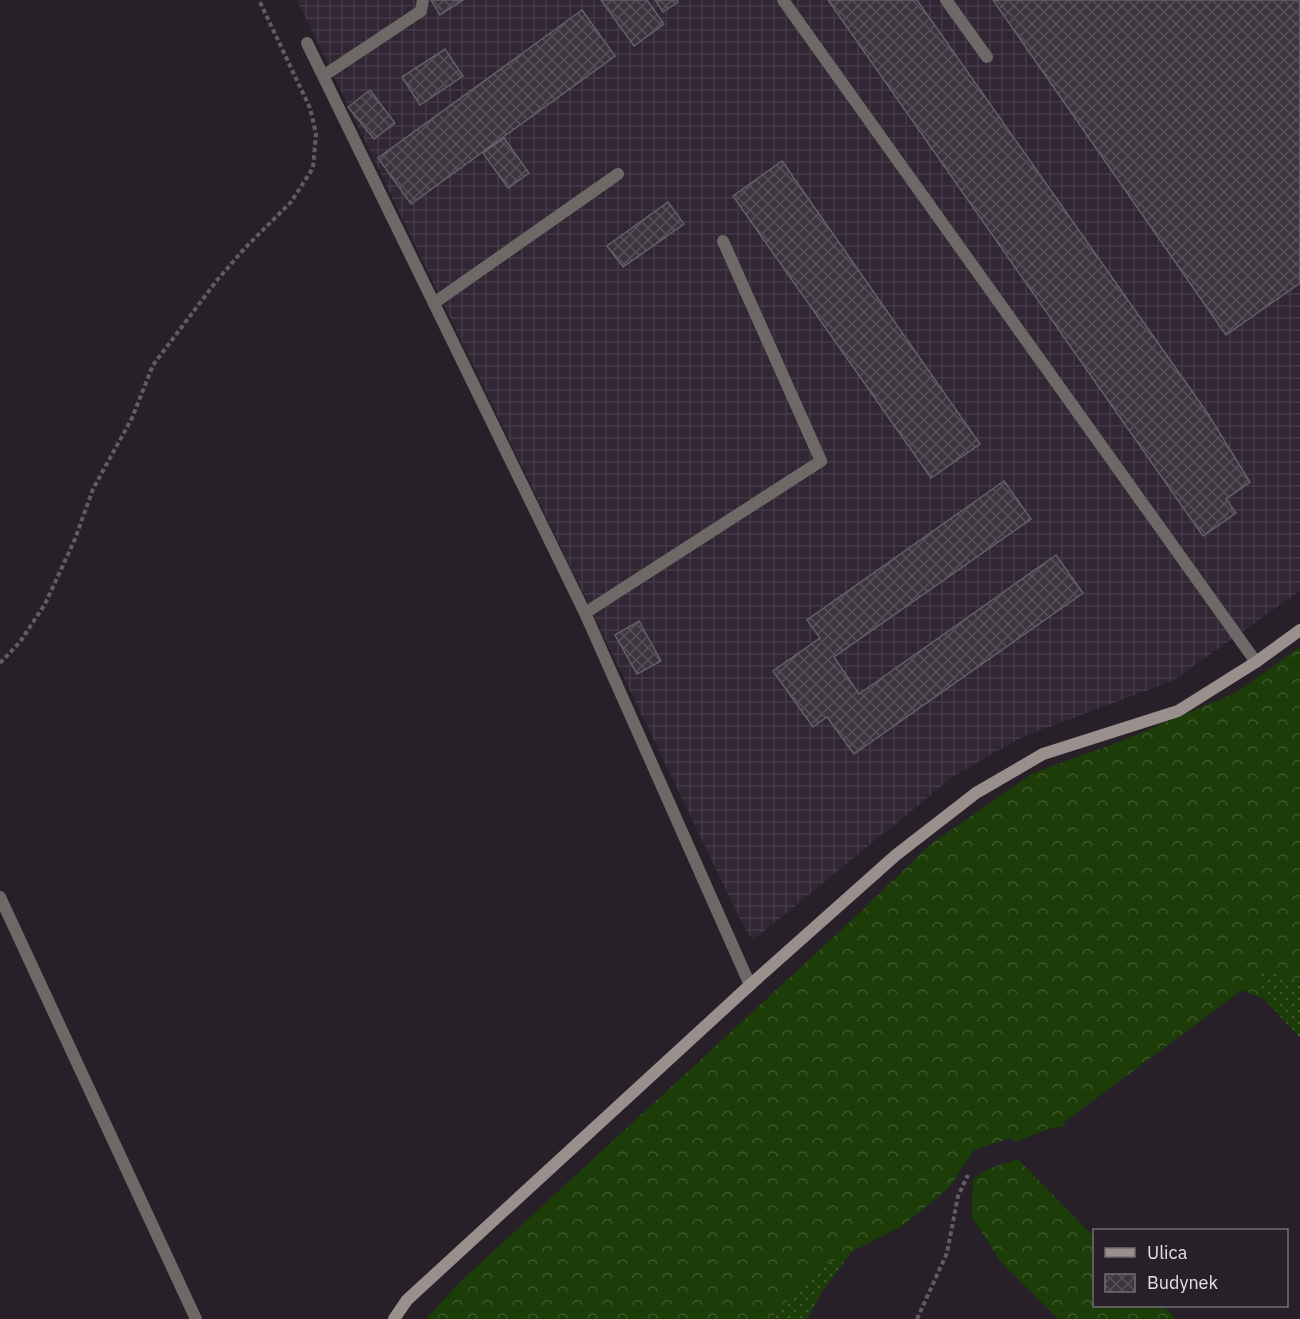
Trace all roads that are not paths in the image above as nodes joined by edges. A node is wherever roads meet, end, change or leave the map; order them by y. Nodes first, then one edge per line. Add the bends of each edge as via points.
1 (423, 0) edge
2 (783, 0) edge
3 (946, 0) edge
4 (307, 43) dead end
5 (987, 57) dead end
6 (323, 76) junction
7 (618, 174) dead end
8 (723, 241) dead end
9 (434, 303) junction
10 (585, 613) junction
11 (1300, 630) edge
12 (1256, 662) junction
13 (0, 897) edge
14 (750, 986) junction
15 (196, 1319) edge
16 (394, 1319) edge

1 - 6 lane via 421,11
2 - 12 lane
3 - 5 lane
4 - 6 lane
6 - 9 lane
7 - 9 lane
8 - 10 lane via 821,461
9 - 10 lane
10 - 14 lane
11 - 12 street
12 - 14 street via 1178,711 1043,754 976,793 896,855
13 - 15 lane
14 - 16 street via 407,1300

